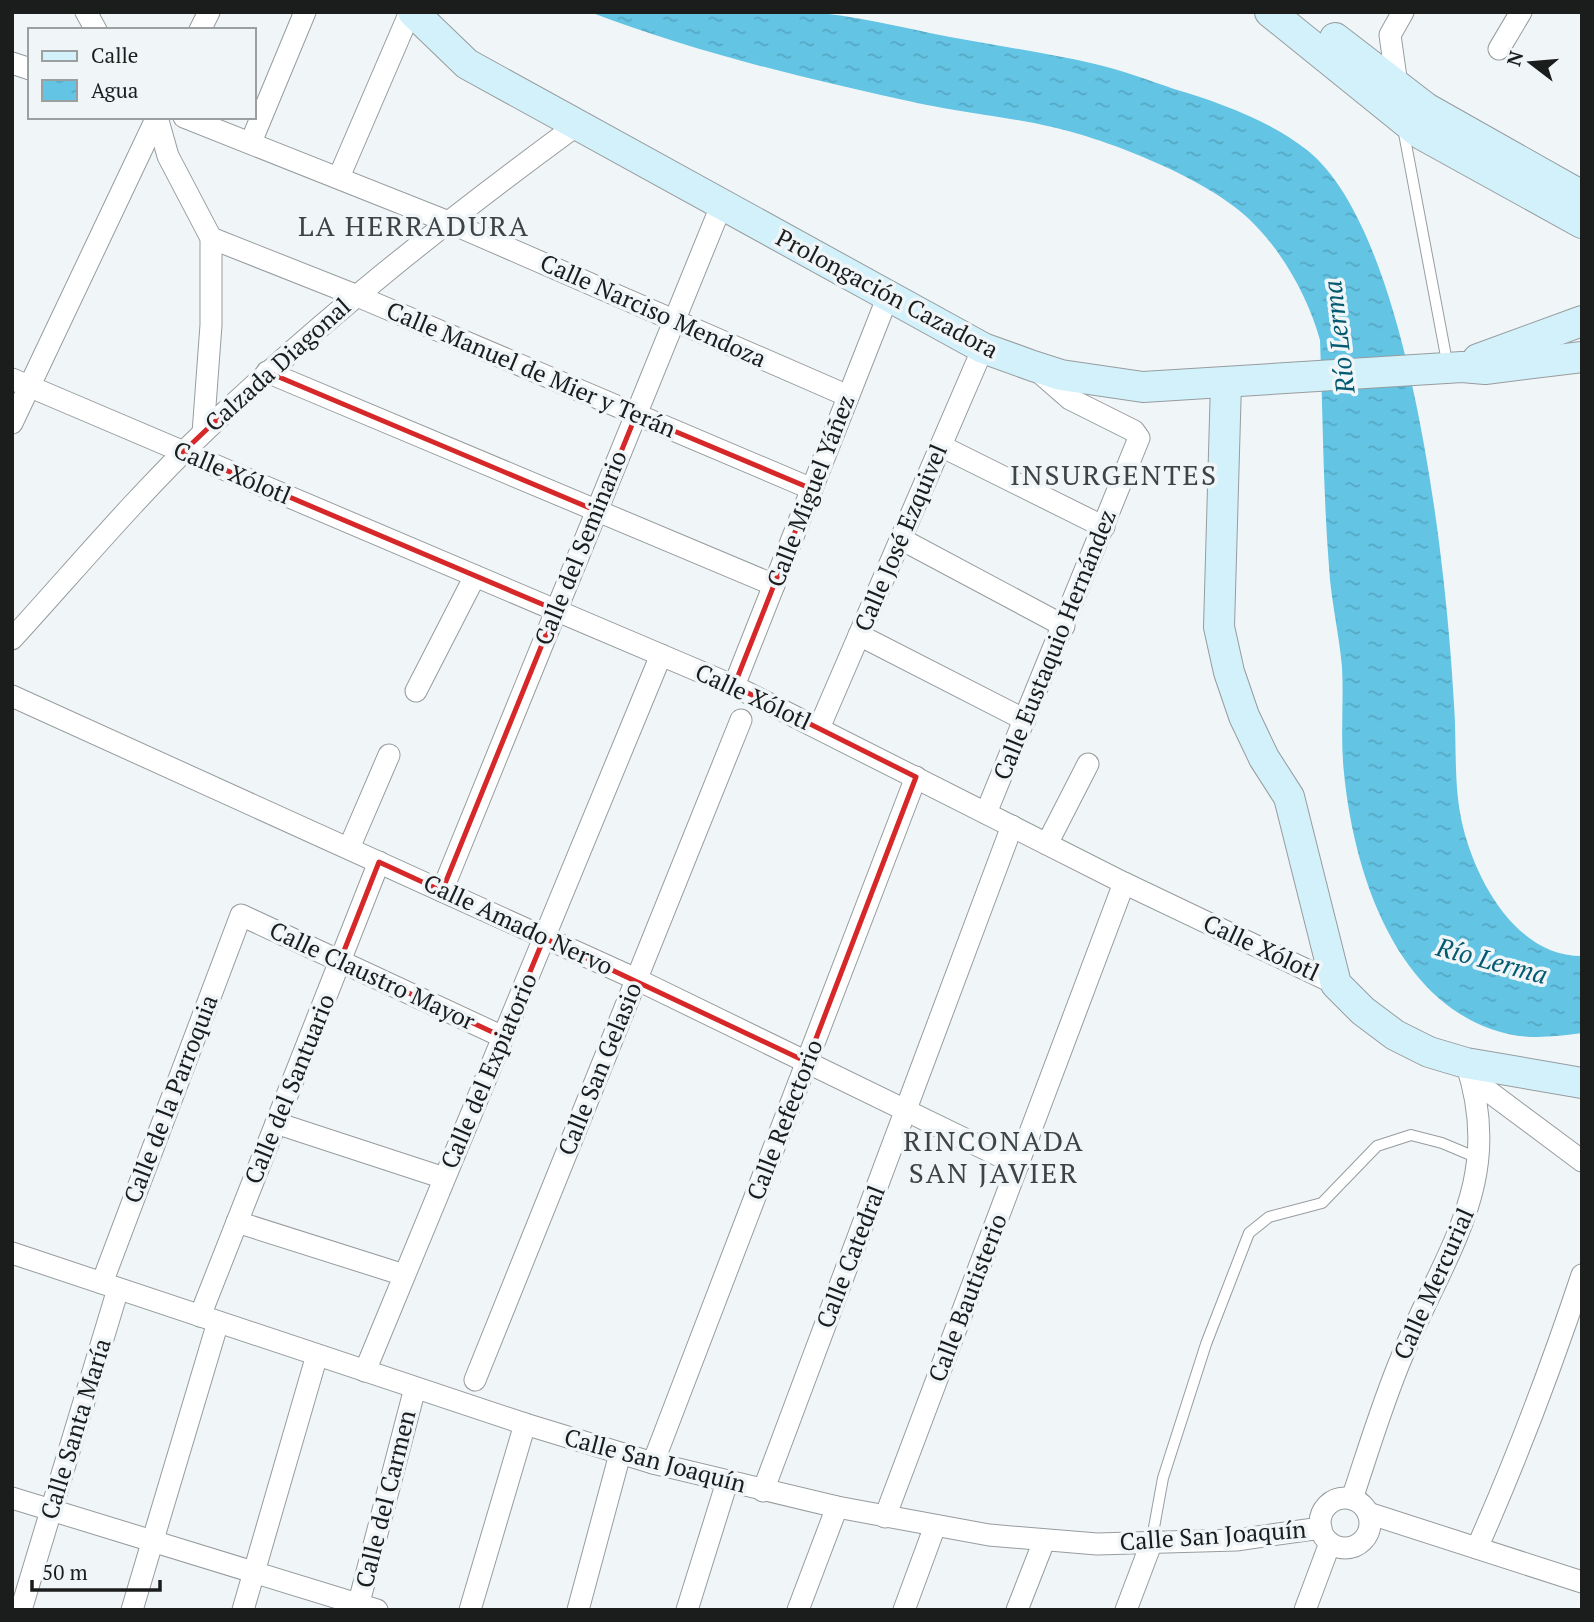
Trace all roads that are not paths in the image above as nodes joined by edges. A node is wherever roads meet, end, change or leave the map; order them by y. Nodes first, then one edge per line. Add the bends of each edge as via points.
1 (86, 12) edge
2 (209, 12) edge
3 (305, 12) edge
4 (411, 12) edge
5 (1270, 12) edge
6 (1302, 12) edge
7 (1403, 12) edge
8 (1521, 12) edge
9 (95, 28) edge
10 (201, 28) edge
11 (1499, 50) dead end
12 (1397, 88) junction
13 (1402, 118) junction
14 (156, 119) edge
15 (158, 119) edge
16 (189, 119) edge
17 (577, 125) junction
18 (251, 142) junction
19 (340, 177) junction
20 (1582, 195) edge
21 (721, 206) junction
22 (446, 221) junction
23 (1582, 223) edge
24 (211, 238) junction
25 (355, 295) junction
26 (888, 296) junction
27 (674, 321) junction
28 (1582, 321) edge
29 (983, 348) junction
30 (1582, 358) edge
31 (1032, 366) junction
32 (1449, 368) junction
33 (267, 372) junction
34 (1239, 381) junction
35 (21, 383) edge
36 (848, 396) junction
37 (636, 415) junction
38 (12, 423) edge
39 (203, 433) junction
40 (941, 446) junction
41 (183, 452) junction
42 (812, 489) junction
43 (597, 510) junction
44 (1104, 527) junction
45 (901, 539) junction
46 (475, 576) junction
47 (774, 585) junction
48 (556, 610) junction
49 (1064, 626) junction
50 (859, 635) junction
51 (12, 639) edge
52 (661, 655) junction
53 (734, 686) junction
54 (416, 691) dead end
55 (12, 696) edge
56 (741, 720) dead end
57 (1025, 720) junction
58 (819, 729) junction
59 (389, 755) dead end
60 (1088, 764) dead end
61 (915, 777) junction
62 (986, 813) junction
63 (1012, 826) junction
64 (1047, 844) junction
65 (349, 848) junction
66 (379, 862) junction
67 (1124, 883) junction
68 (442, 891) junction
69 (241, 915) joint
70 (544, 937) junction
71 (340, 961) junction
72 (636, 979) junction
73 (1336, 984) junction
74 (503, 1037) junction
75 (807, 1062) junction
76 (1469, 1071) junction
77 (1582, 1083) edge
78 (906, 1111) junction
79 (276, 1123) junction
80 (1480, 1159) junction
81 (1582, 1161) edge
82 (1018, 1165) junction
83 (444, 1178) junction
84 (237, 1222) junction
85 (14, 1260) edge
86 (404, 1275) junction
87 (1582, 1275) edge
88 (110, 1286) junction
89 (209, 1319) junction
90 (317, 1355) junction
91 (365, 1371) junction
92 (475, 1380) dead end
93 (415, 1388) junction
94 (525, 1424) junction
95 (620, 1454) junction
96 (653, 1463) junction
97 (727, 1482) junction
98 (763, 1491) junction
99 (12, 1498) edge
100 (1360, 1506) junction
101 (837, 1507) junction
102 (51, 1510) junction
103 (886, 1517) junction
104 (935, 1526) junction
105 (1326, 1536) junction
106 (152, 1541) junction
107 (1044, 1541) junction
108 (1151, 1544) junction
109 (1477, 1548) junction
110 (254, 1572) junction
111 (1582, 1582) edge
112 (365, 1608) edge
113 (1307, 1609) edge
114 (21, 1610) edge
115 (131, 1610) edge
116 (243, 1610) edge
117 (470, 1610) edge
118 (578, 1610) edge
119 (687, 1610) edge
120 (798, 1610) edge
121 (904, 1610) edge
122 (1017, 1610) edge
123 (1126, 1610) edge

1 - 9 street
2 - 10 street
3 - 18 street
4 - 17 street, Prolongación Cazadora via 467,64
4 - 19 street
5 - 13 street
6 - 12 street
7 - 12 street via 1390,35
8 - 11 street
12 - 13 street
12 - 20 street
13 - 23 street via 1421,134
13 - 32 lane
14 - 35 street
15 - 24 street via 167,156
16 - 18 street, Calle Narciso Mendoza
17 - 21 street, Prolongación Cazadora
17 - 22 street, Calzada Diagonal
18 - 19 street, Calle Narciso Mendoza
19 - 22 street, Calle Narciso Mendoza
21 - 26 street, Prolongación Cazadora
21 - 27 street, Calle del Seminario
22 - 25 street, Calzada Diagonal
22 - 27 street, Calle Narciso Mendoza
24 - 25 street, Calle Manuel de Mier y Terán
24 - 39 street via 211,325
25 - 33 street, Calzada Diagonal
25 - 37 street, Calle Manuel de Mier y Terán
26 - 29 street, Prolongación Cazadora
26 - 36 street, Calle Miguel Yáñez
27 - 36 street, Calle Narciso Mendoza
27 - 37 street, Calle del Seminario
28 - 32 street
29 - 31 street, Prolongación Cazadora
29 - 40 street, Calle José Ezquivel
30 - 32 street, Prolongación Cazadora via 1485,369
31 - 34 street, Prolongación Cazadora via 1143,387
31 - 44 street, Calle Eustaquio Hernández via 1070,399 1134,431 1139,438
32 - 34 street, Prolongación Cazadora
33 - 39 street, Calzada Diagonal
33 - 43 street
34 - 73 street via 1219,627 1244,716 1289,797
35 - 38 street
35 - 41 street, Calle Xólotl
36 - 42 street, Calle Miguel Yáñez
37 - 42 street, Calle Manuel de Mier y Terán
37 - 43 street, Calle del Seminario
39 - 41 street, Calzada Diagonal
40 - 44 street
40 - 45 street, Calle José Ezquivel
41 - 46 street, Calle Xólotl
41 - 51 street, Calzada Diagonal
42 - 47 street, Calle Miguel Yáñez
43 - 47 street
43 - 48 street, Calle del Seminario
44 - 49 street, Calle Eustaquio Hernández
45 - 49 street
45 - 50 street, Calle José Ezquivel
46 - 48 street, Calle Xólotl
46 - 54 street
47 - 53 street, Calle Miguel Yáñez
48 - 52 street, Calle Xólotl
48 - 68 street, Calle del Seminario
49 - 57 street, Calle Eustaquio Hernández
50 - 57 street
50 - 58 street, Calle José Ezquivel
52 - 53 street, Calle Xólotl
52 - 70 street, Calle del Expiatorio
53 - 58 street, Calle Xólotl
55 - 65 street, Calle Amado Nervo
56 - 72 street, Calle San Gelasio
57 - 62 street, Calle Eustaquio Hernández
58 - 61 street, Calle Xólotl
59 - 65 street
60 - 64 street
61 - 62 street, Calle Xólotl
61 - 75 street, Calle Refectorio
62 - 63 street, Calle Xólotl
63 - 64 street, Calle Xólotl
63 - 78 street, Calle Catedral
64 - 67 street, Calle Xólotl
65 - 66 street, Calle Amado Nervo
66 - 68 street, Calle Amado Nervo
66 - 71 street, Calle del Santuario
67 - 73 street, Calle Xólotl
67 - 82 street, Calle Bautisterio
68 - 70 street, Calle Amado Nervo
69 - 71 street, Calle Claustro Mayor
69 - 88 street, Calle de la Parroquia
70 - 72 street, Calle Amado Nervo
70 - 74 street, Calle del Expiatorio
71 - 74 street, Calle Claustro Mayor
71 - 79 street, Calle del Santuario
72 - 75 street, Calle Amado Nervo
72 - 92 street, Calle San Gelasio
73 - 76 street, Calle Xólotl via 1363,1012 1395,1035
74 - 83 street, Calle del Expiatorio
75 - 78 street, Calle Amado Nervo
75 - 96 street, Calle Refectorio
76 - 77 street, Calle Xólotl
76 - 80 street, Calle Mercurial via 1478,1107
76 - 81 street
78 - 82 street, Calle Amado Nervo
78 - 98 street, Calle Catedral
79 - 83 street
79 - 84 street, Calle del Santuario
80 - 100 street, Calle Mercurial via 1466,1217 1402,1355
80 - 108 lane via 1411,1135 1377,1146 1322,1203 1269,1217 1249,1233 1206,1344 1167,1466
82 - 103 street, Calle Bautisterio
83 - 86 street, Calle del Expiatorio
84 - 86 street
84 - 89 street, Calle del Santuario
85 - 88 street, Calle San Joaquín
86 - 91 street, Calle del Expiatorio
87 - 109 street via 1532,1419
88 - 89 street, Calle San Joaquín
88 - 102 street, Calle Santa María
89 - 90 street, Calle San Joaquín
89 - 106 street, Calle del Santuario
90 - 91 street, Calle San Joaquín
90 - 110 street
91 - 93 street, Calle San Joaquín
93 - 94 street, Calle San Joaquín
93 - 112 street, Calle del Carmen
94 - 95 street, Calle San Joaquín
94 - 117 street
95 - 96 street, Calle San Joaquín
95 - 118 street
96 - 97 street, Calle San Joaquín
97 - 98 street, Calle San Joaquín
97 - 119 street
98 - 101 street, Calle San Joaquín
99 - 102 street
100 - 105 street via 1339,1499 1331,1503 1321,1517
100 - 105 street via 1369,1530 1360,1544 1343,1549
100 - 109 street
101 - 103 street, Calle San Joaquín
101 - 120 street
102 - 106 street
102 - 114 street, Calle Santa María
103 - 104 street, Calle San Joaquín
104 - 107 street, Calle San Joaquín
104 - 121 street
105 - 108 street, Calle San Joaquín
105 - 113 street
106 - 110 street
106 - 115 street, Calle del Santuario
107 - 108 street, Calle San Joaquín
107 - 122 street
108 - 123 street
109 - 111 street
110 - 112 street
110 - 116 street

